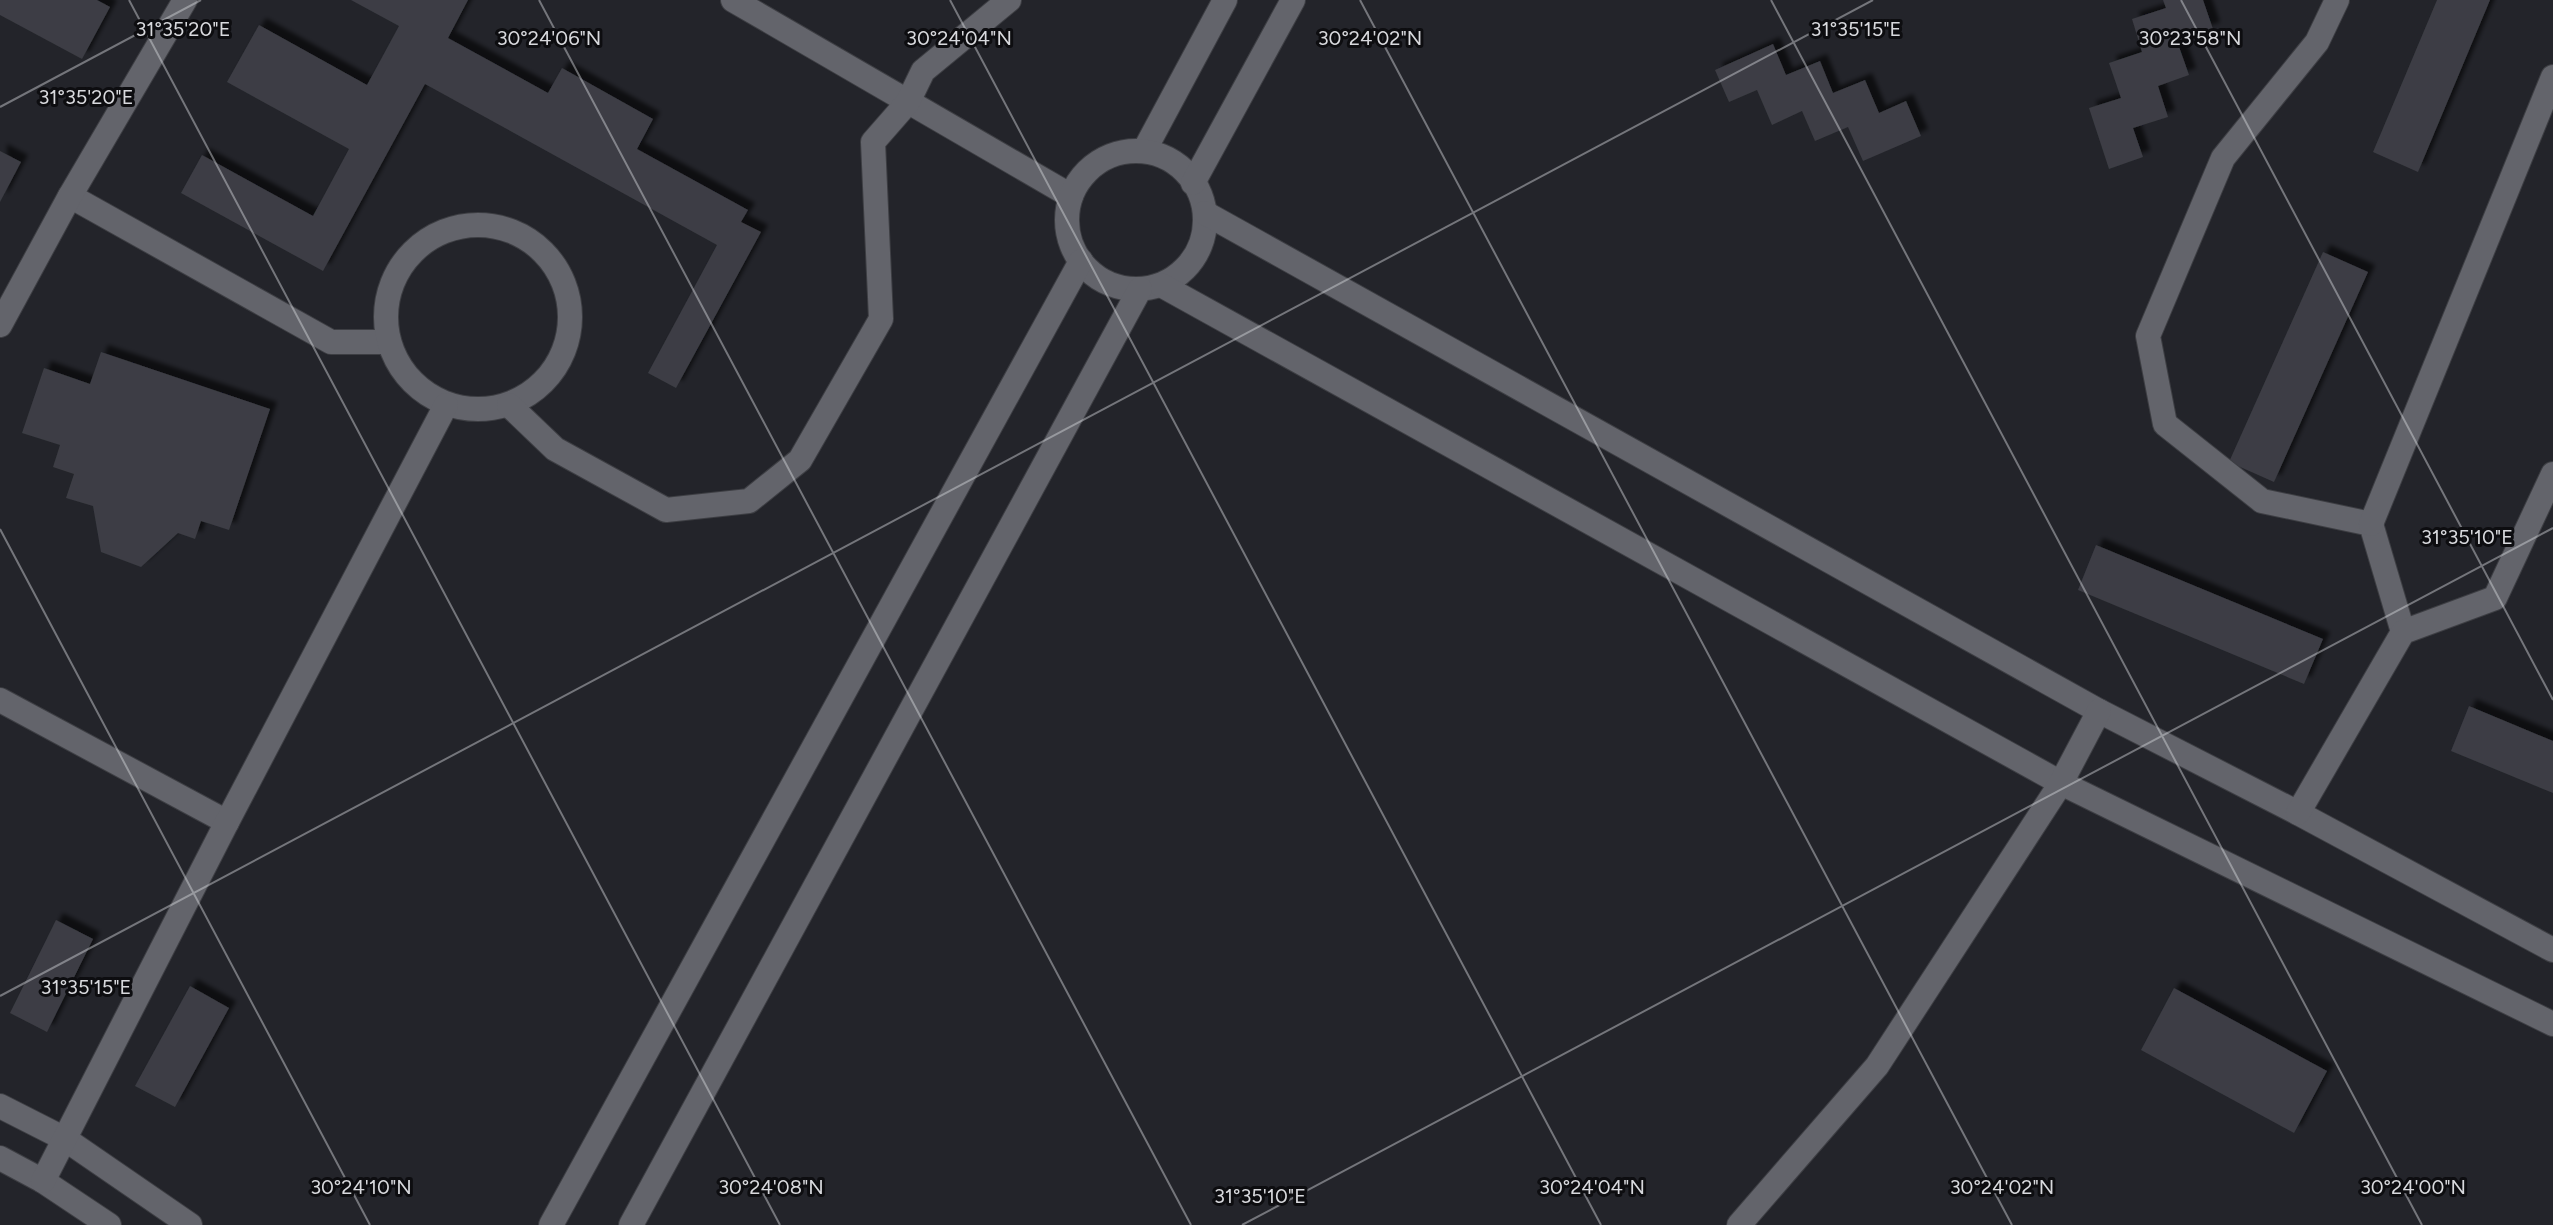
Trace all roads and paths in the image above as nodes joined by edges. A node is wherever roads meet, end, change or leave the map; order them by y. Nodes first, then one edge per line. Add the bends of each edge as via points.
1 (185, 0) edge
2 (733, 0) edge
3 (1009, 0) edge
4 (1225, 0) edge
5 (1293, 0) edge
6 (2337, 0) edge
7 (2553, 77) edge
8 (908, 102) junction
9 (1144, 151) junction
10 (1193, 183) junction
11 (70, 196) junction
12 (1071, 196) junction
13 (1205, 213) junction
14 (1081, 261) junction
15 (1150, 287) junction
16 (0, 325) edge
17 (389, 342) junction
18 (446, 405) junction
19 (509, 405) junction
20 (2553, 474) edge
21 (2371, 524) junction
22 (2403, 632) junction
23 (0, 700) edge
24 (2099, 711) junction
25 (2061, 783) junction
26 (2298, 813) junction
27 (227, 822) junction
28 (2553, 950) edge
29 (2553, 1024) edge
30 (0, 1106) edge
31 (65, 1139) junction
32 (0, 1158) edge
33 (43, 1181) junction
34 (109, 1225) edge
35 (190, 1225) edge
36 (551, 1225) edge
37 (631, 1225) edge
38 (1739, 1225) edge

1 - 11 street
2 - 8 street
3 - 8 street via 923,71
4 - 9 street
5 - 10 street
6 - 21 street via 2317,42 2223,158 2148,336 2165,424 2262,501
7 - 21 street
8 - 12 street
8 - 19 street via 873,142 881,319 800,460 749,501 666,510 555,449
9 - 10 street via 1167,158
9 - 12 street via 1100,160 1082,175
10 - 13 street
11 - 16 street
11 - 17 street via 331,342
12 - 14 street via 1070,241
13 - 15 street via 1195,256 1181,273
13 - 24 street
14 - 15 street via 1097,277 1117,286
14 - 36 street
15 - 25 street
15 - 37 street
17 - 18 street via 401,369
17 - 19 street via 386,313 392,284 406,258 428,239 455,227 484,225 515,232 541,249 560,275 570,305 569,336 557,366 537,390
18 - 19 street via 477,411
18 - 27 street
20 - 22 street via 2495,598
21 - 22 street
22 - 26 street
23 - 27 street
24 - 25 street
24 - 26 street
25 - 29 street
25 - 38 street via 1877,1066
26 - 28 street
27 - 31 street
30 - 31 street
31 - 33 street
31 - 35 street
32 - 33 street
33 - 34 street

